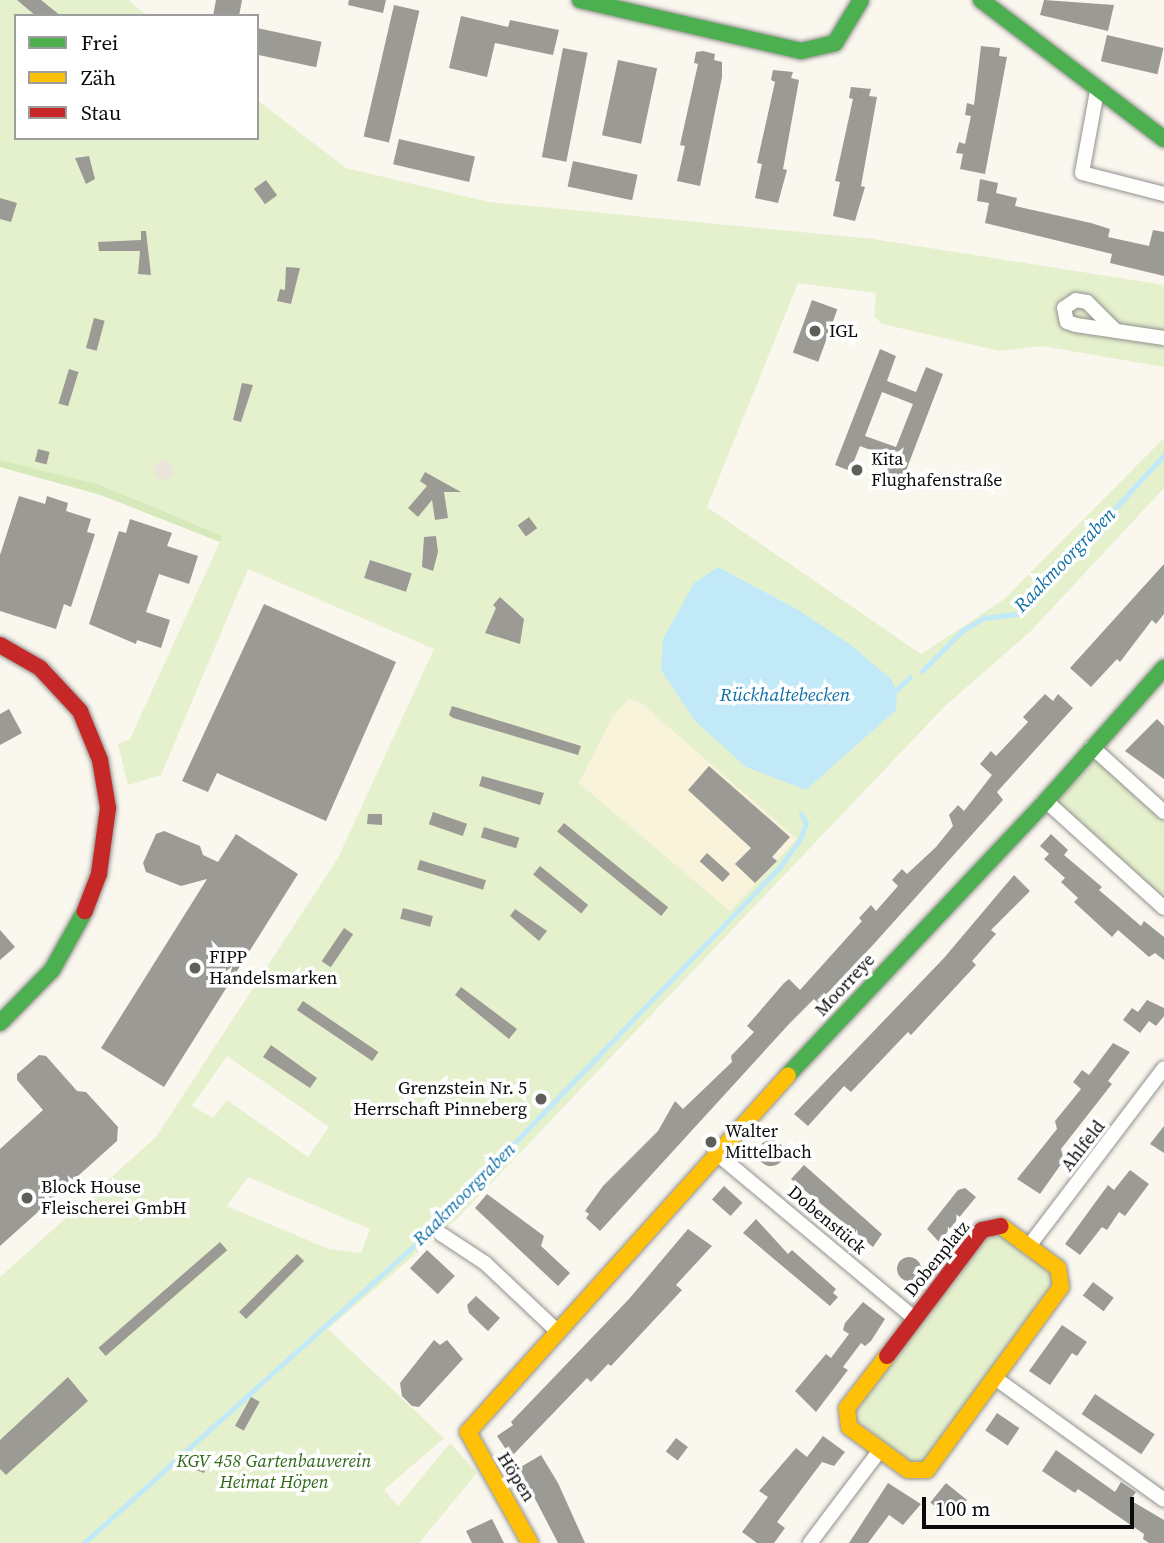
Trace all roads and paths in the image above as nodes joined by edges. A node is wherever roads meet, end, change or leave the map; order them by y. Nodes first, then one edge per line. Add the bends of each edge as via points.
1 (580, 0) edge
2 (861, 0) edge
3 (981, 0) edge
4 (1097, 91) junction
5 (1164, 139) edge
6 (1164, 194) edge
7 (1116, 331) dead end
8 (1164, 338) edge
9 (0, 645) edge
10 (1164, 668) edge
11 (1092, 747) junction
12 (1046, 801) junction
13 (1164, 812) edge
14 (1164, 908) edge
15 (0, 1023) edge
16 (1164, 1068) edge
17 (715, 1152) junction
18 (441, 1234) dead end
19 (1029, 1246) junction
20 (914, 1318) junction
21 (555, 1329) junction
22 (995, 1378) junction
23 (468, 1432) joint
24 (880, 1450) junction
25 (1164, 1500) edge
26 (530, 1543) edge
27 (810, 1543) edge

1 - 2 street via 801,51 835,43
3 - 4 street
4 - 5 street
4 - 6 street via 1082,173
7 - 8 street
9 - 15 street via 40,668 80,710 100,760 108,819 99,874 75,935 52,970
10 - 11 street, Moorreye
11 - 12 street, Moorreye
11 - 13 street
12 - 14 street
12 - 17 street, Moorreye
16 - 19 street, Ahlfeld
17 - 20 street, Dobenstück
17 - 21 street, Moorreye
18 - 21 street via 485,1263
19 - 20 street, Dobenplatz via 1001,1226 982,1230
19 - 22 street, Dobenplatz via 1058,1268 1061,1287
20 - 24 street, Dobenplatz via 847,1408 849,1427
21 - 23 street, Moorreye
22 - 24 street, Dobenplatz via 927,1469 908,1470
22 - 25 street
23 - 26 street, Höpen
24 - 27 street

